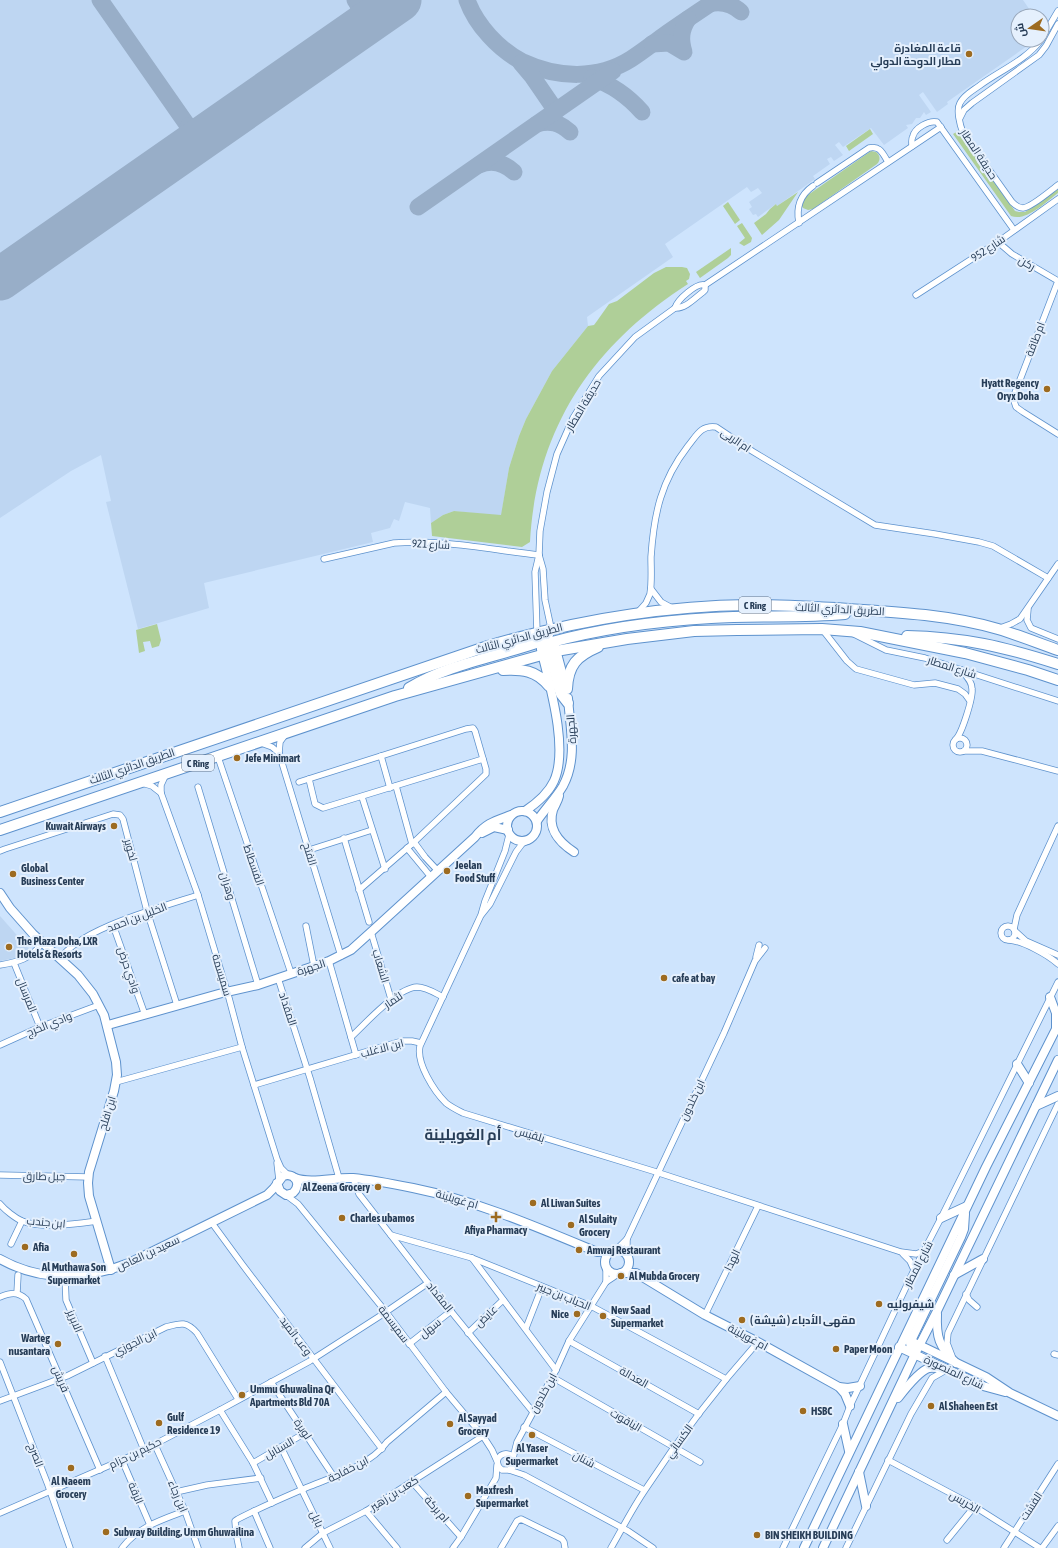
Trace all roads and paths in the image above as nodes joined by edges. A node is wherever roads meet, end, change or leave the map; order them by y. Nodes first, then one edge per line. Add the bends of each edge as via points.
1 (1058, 11) edge
2 (1050, 24) edge
3 (1058, 24) edge
4 (1033, 48) edge
5 (960, 118) junction
6 (941, 127) junction
7 (912, 146) junction
8 (888, 162) junction
9 (1058, 185) edge
10 (1058, 199) edge
11 (799, 223) junction
12 (1014, 230) junction
13 (998, 242) junction
14 (1058, 281) edge
15 (916, 295) dead end
16 (1058, 434) edge
17 (539, 555) junction
18 (324, 559) dead end
19 (1058, 564) edge
20 (1048, 578) junction
21 (651, 589) junction
22 (1028, 606) junction
23 (675, 609) junction
24 (875, 610) junction
25 (636, 614) junction
26 (822, 629) junction
27 (997, 629) junction
28 (848, 631) junction
29 (537, 632) junction
30 (884, 636) junction
31 (1058, 639) edge
32 (609, 642) junction
33 (549, 644) junction
34 (1058, 650) edge
35 (1058, 664) edge
36 (491, 669) junction
37 (961, 670) junction
38 (1058, 680) edge
39 (549, 686) junction
40 (566, 688) junction
41 (395, 696) junction
42 (970, 701) junction
43 (1058, 701) edge
44 (568, 703) junction
45 (287, 733) junction
46 (956, 739) junction
47 (966, 742) junction
48 (260, 743) junction
49 (964, 751) junction
50 (982, 751) junction
51 (279, 753) junction
52 (218, 756) junction
53 (381, 756) junction
54 (483, 759) junction
55 (1058, 771) edge
56 (166, 774) junction
57 (309, 779) junction
58 (299, 782) dead end
59 (141, 783) junction
60 (396, 786) junction
61 (198, 787) dead end
62 (390, 788) junction
63 (560, 790) junction
64 (161, 793) junction
65 (362, 797) junction
66 (525, 811) junction
67 (0, 812) edge
68 (511, 815) junction
69 (537, 821) junction
70 (1058, 826) edge
71 (0, 830) edge
72 (372, 830) junction
73 (508, 832) junction
74 (475, 837) junction
75 (344, 838) junction
76 (527, 841) junction
77 (411, 845) junction
78 (308, 850) junction
79 (0, 851) edge
80 (574, 852) dead end
81 (385, 869) junction
82 (438, 871) junction
83 (431, 877) junction
84 (359, 890) junction
85 (0, 893) edge
86 (198, 895) junction
87 (147, 911) junction
88 (481, 914) junction
89 (1017, 915) junction
90 (369, 922) dead end
91 (113, 925) junction
92 (306, 926) dead end
93 (1007, 926) junction
94 (1015, 930) junction
95 (371, 932) junction
96 (1009, 940) junction
97 (42, 942) junction
98 (759, 945) dead end
99 (765, 948) dead end
100 (1058, 955) edge
101 (341, 956) junction
102 (60, 959) junction
103 (329, 961) junction
104 (755, 961) junction
105 (14, 963) junction
106 (1058, 964) edge
107 (0, 965) edge
108 (314, 966) junction
109 (291, 973) junction
110 (278, 978) junction
111 (1058, 982) edge
112 (258, 985) junction
113 (227, 992) junction
114 (443, 997) junction
115 (1050, 997) junction
116 (391, 999) junction
117 (99, 1004) junction
118 (177, 1005) junction
119 (144, 1016) junction
120 (108, 1026) junction
121 (40, 1027) junction
122 (1057, 1027) edge
123 (351, 1037) junction
124 (421, 1043) junction
125 (0, 1045) edge
126 (242, 1047) junction
127 (356, 1055) junction
128 (1058, 1060) edge
129 (1017, 1064) junction
130 (307, 1069) junction
131 (116, 1082) junction
132 (1029, 1083) junction
133 (254, 1085) junction
134 (1058, 1096) edge
135 (1058, 1104) edge
136 (1036, 1106) junction
137 (277, 1159) junction
138 (659, 1174) junction
139 (0, 1175) edge
140 (292, 1176) junction
141 (89, 1177) junction
142 (339, 1178) junction
143 (353, 1178) junction
144 (309, 1180) junction
145 (278, 1182) junction
146 (296, 1189) junction
147 (284, 1194) junction
148 (267, 1195) junction
149 (0, 1204) edge
150 (298, 1204) junction
151 (758, 1206) junction
152 (966, 1208) junction
153 (941, 1218) junction
154 (22, 1221) junction
155 (97, 1221) junction
156 (212, 1223) junction
157 (391, 1235) junction
158 (627, 1239) junction
159 (11, 1244) dead end
160 (614, 1250) junction
161 (924, 1251) junction
162 (597, 1252) junction
163 (902, 1252) junction
164 (628, 1257) junction
165 (472, 1258) junction
166 (0, 1259) edge
167 (983, 1259) junction
168 (606, 1265) junction
169 (111, 1270) junction
170 (914, 1270) junction
171 (619, 1273) junction
172 (636, 1273) junction
173 (18, 1275) dead end
174 (954, 1275) junction
175 (65, 1277) junction
176 (606, 1282) junction
177 (428, 1283) junction
178 (542, 1287) junction
179 (17, 1293) junction
180 (966, 1294) junction
181 (0, 1297) edge
182 (503, 1300) junction
183 (591, 1306) junction
184 (977, 1307) dead end
185 (451, 1311) junction
186 (938, 1311) junction
187 (386, 1312) junction
188 (705, 1315) junction
189 (526, 1328) junction
190 (468, 1333) junction
191 (907, 1340) junction
192 (569, 1341) junction
193 (758, 1342) junction
194 (409, 1344) junction
195 (919, 1346) junction
196 (899, 1347) junction
197 (915, 1354) junction
198 (105, 1356) junction
199 (313, 1359) junction
200 (0, 1362) edge
201 (93, 1363) junction
202 (956, 1363) junction
203 (556, 1370) junction
204 (946, 1370) junction
205 (60, 1378) junction
206 (552, 1378) junction
207 (726, 1379) junction
208 (271, 1382) junction
209 (860, 1386) junction
210 (839, 1387) junction
211 (446, 1392) junction
212 (1012, 1392) junction
213 (14, 1395) junction
214 (238, 1399) junction
215 (0, 1401) edge
216 (850, 1406) junction
217 (889, 1409) junction
218 (220, 1410) junction
219 (533, 1412) junction
220 (699, 1414) junction
221 (1058, 1416) edge
222 (843, 1424) junction
223 (524, 1427) junction
224 (305, 1433) junction
225 (483, 1436) junction
226 (517, 1442) junction
227 (155, 1445) junction
228 (489, 1445) junction
229 (281, 1447) junction
230 (675, 1447) junction
231 (382, 1449) junction
232 (144, 1450) junction
233 (849, 1451) junction
234 (504, 1454) junction
235 (122, 1460) junction
236 (514, 1460) junction
237 (888, 1460) junction
238 (700, 1462) dead end
239 (253, 1463) junction
240 (497, 1463) junction
241 (1058, 1464) edge
242 (100, 1470) junction
243 (507, 1470) junction
244 (859, 1472) junction
245 (524, 1476) junction
246 (334, 1477) junction
247 (261, 1478) junction
248 (496, 1478) junction
249 (412, 1482) junction
250 (303, 1490) junction
251 (644, 1490) junction
252 (50, 1491) junction
253 (176, 1492) junction
254 (272, 1503) junction
255 (866, 1506) junction
256 (974, 1506) junction
257 (184, 1511) junction
258 (254, 1511) junction
259 (366, 1511) junction
260 (0, 1513) edge
261 (150, 1525) junction
262 (1058, 1526) edge
263 (623, 1528) junction
264 (1015, 1532) junction
265 (323, 1533) junction
266 (461, 1537) junction
267 (947, 1540) dead end
268 (70, 1548) edge
269 (122, 1548) edge
270 (198, 1548) edge
271 (239, 1548) edge
272 (270, 1548) edge
273 (305, 1548) edge
274 (330, 1548) edge
275 (397, 1548) edge
276 (453, 1548) edge
277 (502, 1548) edge
278 (565, 1548) edge
279 (611, 1548) edge
280 (653, 1548) edge
281 (783, 1548) edge
282 (804, 1548) edge
283 (823, 1548) edge
284 (846, 1548) edge
285 (1004, 1548) edge
286 (1041, 1548) edge

1 - 2 street, حديقة المطار
3 - 5 street via 1039,55 972,102
4 - 5 street, حديقة المطار via 964,97 959,105
5 - 9 street, حديقة المطار via 963,133 1014,205 1022,208 1028,206
6 - 7 street, حديقة المطار
6 - 7 street via 937,122 928,123 916,131
6 - 12 street
7 - 8 street, حديقة المطار
8 - 11 street, حديقة المطار
8 - 11 street via 878,148 869,148 815,185 805,192 798,206
10 - 12 street, شارع 952
11 - 17 street, حديقة المطار via 705,285 699,285 678,301 675,308 635,337 599,376 573,418 557,454 540,531
12 - 13 street, شارع 952
13 - 14 street, ركن via 1012,254
13 - 15 street, شارع 952
14 - 16 street, ام طاقة via 1013,398 1016,407 1022,412
17 - 18 street, شارع 921 via 406,542
17 - 29 street, حديقة المطار via 535,572
17 - 33 street, حديقة المطار via 543,570
19 - 20 street
20 - 21 street, ام الربى via 993,546 875,525 716,427 705,427 697,434 674,467 657,504 652,540
20 - 22 street
21 - 23 street via 661,602
21 - 25 street, ام الربى via 646,603
22 - 27 street via 1017,621
22 - 31 street via 1027,620 1031,628
23 - 24 highway, الطريق الدائري الثالث / C Ring via 763,605
23 - 25 highway, الطريق الدائري الثالث / C Ring
24 - 27 highway, الطريق الدائري الثالث / C Ring via 939,617
24 - 33 highway via 822,616 753,616 685,620 635,626
25 - 33 highway, الطريق الدائري الثالث / C Ring
26 - 28 highway, الطريق الدائري الثالث / C Ring
26 - 32 highway, الطريق الدائري الثالث / C Ring via 706,631
26 - 42 street via 856,669 914,684 935,683 966,694
27 - 34 highway, الطريق الدائري الثالث / C Ring
28 - 30 highway, الطريق الدائري الثالث / C Ring
28 - 37 street, شارع المطار via 886,650 925,658
29 - 33 highway via 544,634
29 - 67 highway, الطريق الدائري الثالث / C Ring via 448,658
30 - 35 highway via 931,636 975,641
30 - 38 highway, الطريق الدائري الثالث / C Ring via 965,653
32 - 33 highway, الطريق الدائري الثالث / C Ring
32 - 40 highway via 576,660 569,672
33 - 36 highway, الطريق الدائري الثالث / C Ring
33 - 39 street, الجهرة
33 - 40 street, الجهرة
33 - 41 highway via 453,668 428,677
33 - 44 highway via 559,688
36 - 39 highway via 529,671
36 - 41 highway, الطريق الدائري الثالث / C Ring
37 - 42 street via 972,685
37 - 43 street, شارع المطار
39 - 66 street, الجهرة via 558,733 558,771 547,792
40 - 44 street, الجهرة
41 - 45 highway, الطريق الدائري الثالث / C Ring
42 - 46 street via 962,729
44 - 63 street, الجهرة via 572,730 571,759 566,780
45 - 48 highway, الطريق الدائري الثالث / C Ring
45 - 51 street via 280,742
46 - 47 street via 963,739
46 - 49 street via 953,748 958,752
47 - 49 street
47 - 50 street
48 - 51 street via 272,747
48 - 52 highway, الطريق الدائري الثالث / C Ring
49 - 50 street
50 - 55 street
51 - 78 street, الفتح
52 - 56 highway, الطريق الدائري الثالث / C Ring
52 - 109 street, الفسطاط
53 - 54 street via 473,728
53 - 57 street
53 - 62 street
54 - 60 street
54 - 77 street via 486,772 484,776
56 - 59 highway, الطريق الدائري الثالث / C Ring
56 - 64 street via 161,785
57 - 58 street
57 - 65 street via 315,804 320,808
59 - 64 street via 152,786
59 - 71 highway, الطريق الدائري الثالث / C Ring
60 - 62 street
60 - 77 street
61 - 112 street, وهران
62 - 65 street
63 - 69 street, الجهرة
63 - 80 street via 552,815 552,826 559,840
64 - 86 street, سميسمة
65 - 72 street
66 - 68 street
66 - 69 street via 532,814
68 - 73 street
68 - 74 street, الجهرة via 487,824
69 - 76 street via 536,832
70 - 89 street
72 - 75 street
72 - 81 street
73 - 74 street, الجهرة via 497,827
73 - 76 street via 519,841
73 - 88 street via 505,851
74 - 82 street, الجهرة
75 - 78 street
75 - 84 street
76 - 88 street via 516,852 490,904
77 - 81 street
77 - 82 street
77 - 83 street
78 - 101 street, الفتح
79 - 87 street, لخوير via 113,814 120,815
81 - 84 street
82 - 83 street, الجهرة
83 - 95 street, الجهرة
84 - 90 street
85 - 97 street via 12,911
86 - 87 street, الخليل بن احمد
86 - 113 street, سميسمة
87 - 91 street, الخليل بن احمد
87 - 118 street, لخوير
88 - 114 street
89 - 93 street
89 - 94 street
91 - 102 street, الخليل بن احمد via 78,942
91 - 119 street, وادي حرض
92 - 108 street
93 - 94 street
93 - 96 street via 1001,933
94 - 96 street via 1014,937
94 - 100 street via 1026,941
95 - 101 street, الجهرة
95 - 116 street, الشعاب
96 - 106 street via 1018,942
97 - 102 street
97 - 105 street via 30,956
98 - 104 street
99 - 104 street
101 - 103 street, الجهرة
102 - 117 street via 86,984
103 - 108 street, الجهرة
103 - 123 street
104 - 138 street, ابن خلدون
105 - 107 street
105 - 121 street, المرسال
108 - 109 street, الجهرة
109 - 110 street, الجهرة
110 - 112 street, الجهرة
110 - 130 street, المقداد
111 - 115 street, شارع المطار
112 - 113 street, الجهرة
113 - 118 street, الجهرة
113 - 126 street, سميسمة
114 - 116 street, لثمار via 427,989 415,988
114 - 124 street
115 - 122 street via 1056,1013
115 - 129 street, شارع المطار
116 - 123 street, لثمار
117 - 120 street
117 - 121 street, وادي الخرج
118 - 119 street, الجهرة
119 - 120 street, الجهرة
120 - 131 street via 117,1068
121 - 125 street, وادي الخرج
122 - 132 street, شارع المطار
123 - 127 street
124 - 127 street, ابن الاغلب via 402,1041
124 - 138 street, بلقيس via 421,1063 442,1098 457,1110
126 - 131 street, ابن افلح
126 - 133 street, سميسمة
127 - 130 street, ابن الاغلب
128 - 136 street
129 - 132 street
129 - 153 street, شارع المطار
130 - 133 street, ابن الاغلب
130 - 142 street, المقداد
131 - 141 street, ابن افلح
132 - 152 street, شارع المطار
133 - 137 street, سميسمة
134 - 136 street
135 - 167 street
136 - 174 street
137 - 140 street, سميسمة via 281,1168
137 - 145 street, سميسمة
138 - 151 street, بلقيس
138 - 158 street, ابن خلدون
139 - 141 street, جبل طارق
140 - 144 street, ام غويلينة
140 - 145 street via 283,1176
140 - 146 street via 297,1182
141 - 155 street, ابن افلح via 89,1196
142 - 143 street, ام غويلينة
142 - 144 street, ام غويلينة
143 - 157 street, المقداد via 359,1194
143 - 162 street, ام غويلينة via 463,1200 513,1217
144 - 146 street, ام غويلينة
145 - 147 street via 278,1189
145 - 148 street, سعيد بن العاص
146 - 147 street via 291,1194
146 - 150 street, سميسمة
147 - 148 street, سعيد بن العاص
147 - 150 street, سميسمة
148 - 156 street, سعيد بن العاص
149 - 154 street, ابن جندب
150 - 187 street, سميسمة
151 - 163 street, بلقيس
151 - 188 street, الهدا
152 - 153 street
152 - 191 street, شارع المطار
153 - 161 street, شارع المطار
154 - 155 street, ابن جندب via 58,1225
154 - 159 street
155 - 169 street, ابن افلح
156 - 169 street, سعيد بن العاص
156 - 199 street, وعب اثميد
157 - 165 street, الحباب بن جبير
157 - 177 street, المقداد
158 - 160 street, ابن خلدون
158 - 164 street, ابن خلدون
160 - 162 street, ام غويلينة
160 - 164 street via 623,1251
160 - 168 street via 606,1258
161 - 163 street, بلقيس via 916,1254
161 - 170 street, شارع المطار
162 - 168 street, ام غويلينة
163 - 170 street
164 - 171 street via 627,1268
164 - 172 street
165 - 178 street, الحباب بن جبير
165 - 182 street
166 - 175 street, سعيد بن العاص via 24,1270
167 - 174 street
167 - 180 street
168 - 171 street via 613,1273
168 - 176 street
169 - 175 street, سعيد بن العاص
170 - 209 street, شارع المطار
171 - 172 street
171 - 176 street, ابن خلدون
172 - 188 street, ام غويلينة
173 - 179 street
174 - 186 street
175 - 201 street, الابريز via 66,1300
176 - 183 street, ابن خلدون
177 - 185 street, المقداد
177 - 187 street, حكيم بن حزام
178 - 183 street, الحباب بن جبير
178 - 189 street
179 - 181 street
179 - 205 street, قريش via 26,1299
180 - 184 street
180 - 202 street via 948,1333 947,1343
182 - 189 street
182 - 190 street, عايض
183 - 192 street, ابن خلدون
183 - 207 street, الحباب بن جبير
185 - 190 street, المقداد
185 - 194 street, سهل
186 - 195 street
186 - 202 street via 938,1340 944,1352
187 - 194 street, سميسمة
187 - 199 street, حكيم بن حزام
188 - 193 street, ام غويلينة
189 - 203 street
190 - 219 street, المقداد
191 - 195 street, شارع المنصورة
191 - 196 street, شارع المطار
191 - 197 street
192 - 203 street, ابن خلدون
192 - 220 street, العدالة
193 - 207 street, الكسائي
193 - 210 street, ام غويلينة
194 - 211 street, سميسمة
195 - 197 street
195 - 202 street, شارع المنصورة
196 - 197 street, شارع المنصورة
196 - 233 street, شارع المطار
197 - 204 street, شارع المنصورة
197 - 217 street
198 - 201 street, ابن الجوزي
198 - 214 street, ابن الجوزي via 166,1327 184,1323 197,1333
198 - 232 street
199 - 208 street, حكيم بن حزام
199 - 231 street, وعب اثميد
200 - 213 street, الصرح
201 - 205 street, ابن الجوزي
202 - 212 street, شارع المنصورة
203 - 206 street, ابن خلدون
204 - 212 street, شارع المنصورة via 983,1386
204 - 217 street via 933,1368 922,1372
204 - 237 street via 931,1380
205 - 213 street, ابن الجوزي
205 - 242 street, قريش
206 - 219 street, ابن خلدون
206 - 230 street, الياقوت
207 - 220 street, الكسائي
208 - 214 street, حكيم بن حزام
208 - 224 street, لوبرة
209 - 210 street
209 - 216 street, شارع المطار
210 - 216 street
211 - 225 street, سميسمة
211 - 231 street, ابن خفاجة
212 - 221 street, شارع المنصورة
213 - 215 street, ابن الجوزي
213 - 252 street, الصرح
214 - 218 street, حكيم بن حزام
216 - 222 street, شارع المطار
217 - 244 street
218 - 227 street, حكيم بن حزام
218 - 239 street
219 - 223 street, ابن خلدون
220 - 230 street, الكسائي
222 - 233 street
222 - 281 street, شارع المطار
223 - 226 street, ابن خلدون
223 - 251 street, شنان
224 - 229 street, السنابل
224 - 246 street, لوبرة
225 - 228 street, سميسمة
225 - 249 street, كعب بن زهير
226 - 234 street, ابن خلدون
226 - 236 street, ابن خلدون
227 - 232 street, حكيم بن حزام
227 - 253 street, ابن رجاء
228 - 234 street, سميسمة
228 - 240 street, سميسمة
229 - 239 street, السنابل
229 - 250 street, بابل
230 - 238 street, الياقوت
230 - 251 street, الكسائي
231 - 246 street, ابن خفاجة
232 - 235 street, حكيم بن حزام
233 - 282 street, شارع المطار
234 - 236 street via 508,1454
234 - 240 street via 500,1455
235 - 242 street, حكيم بن حزام
235 - 261 street, الرقة
236 - 243 street via 512,1468
236 - 245 street
237 - 255 street
237 - 256 street, الخريس
239 - 247 street
240 - 243 street via 502,1470
240 - 248 street
241 - 264 street, الفشت
242 - 252 street, حكيم بن حزام
243 - 245 street
243 - 248 street
244 - 255 street
244 - 283 street
245 - 263 street
246 - 250 street, ابن خفاجة
247 - 253 street via 206,1485
247 - 254 street
248 - 266 street
249 - 259 street, كعب بن زهير
249 - 266 street, ام بركة
250 - 254 street, ابن خفاجة
250 - 265 street, بابل
251 - 263 street, الكسائي
252 - 260 street, حكيم بن حزام
252 - 268 street, الصرح
253 - 257 street, ابن رجاء
254 - 258 street, ابن خفاجة
255 - 284 street
256 - 264 street, الخريس
256 - 267 street
257 - 261 street
257 - 270 street, ابن رجاء
258 - 271 street, ابن خفاجة via 236,1521
258 - 272 street
259 - 265 street, كعب بن زهير
259 - 275 street
261 - 269 street via 134,1535
262 - 286 street
263 - 279 street, الكسائي
263 - 280 street
264 - 285 street, الفشت
264 - 286 street, الخريس
265 - 273 street, كعب بن زهير
265 - 274 street, بابل
266 - 276 street
277 - 278 street via 517,1521 521,1519 562,1539

